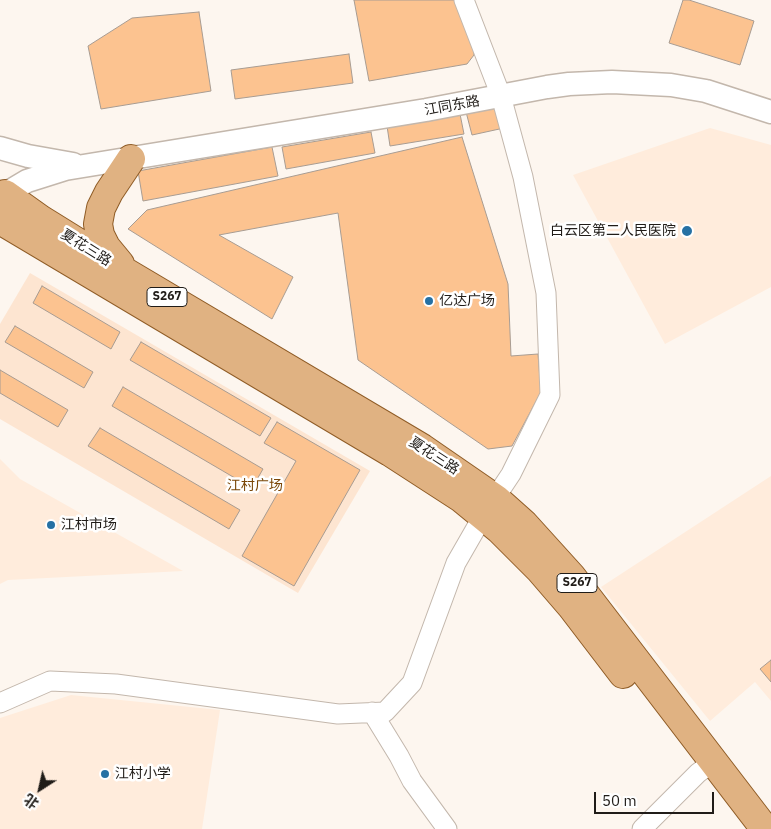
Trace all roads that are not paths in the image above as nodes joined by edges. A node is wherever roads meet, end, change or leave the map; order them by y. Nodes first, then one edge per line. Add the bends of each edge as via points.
1 (464, 0) edge
2 (501, 96) junction
3 (771, 112) edge
4 (0, 148) edge
5 (131, 159) junction
6 (84, 166) junction
7 (1, 204) edge
8 (127, 273) junction
9 (490, 507) junction
10 (0, 702) edge
11 (372, 712) junction
12 (705, 767) junction
13 (447, 829) edge
14 (642, 829) edge
15 (741, 829) edge
16 (765, 829) edge

1 - 2 street
2 - 3 street, 江同东路 via 569,84 653,83 706,91
2 - 5 street, 江同东路
2 - 9 street via 523,176 546,293 550,394 511,474
4 - 6 street
5 - 6 street, 江同东路
5 - 8 main road via 108,192 98,224 106,247
6 - 7 street via 27,181
7 - 8 main road, 夏花三路 / S267 via 40,219
7 - 9 main road, 夏花三路 / S267 via 447,489
8 - 9 main road, 夏花三路 / S267 via 387,426 452,468
9 - 11 street via 456,563 412,683 384,712
9 - 12 main road, 夏花三路 / S267 via 524,524 572,577
10 - 11 street via 50,682 116,684 338,714
11 - 13 street via 412,782
12 - 14 street
12 - 15 main road, 夏花三路 / S267
12 - 16 main road, 夏花三路 / S267

